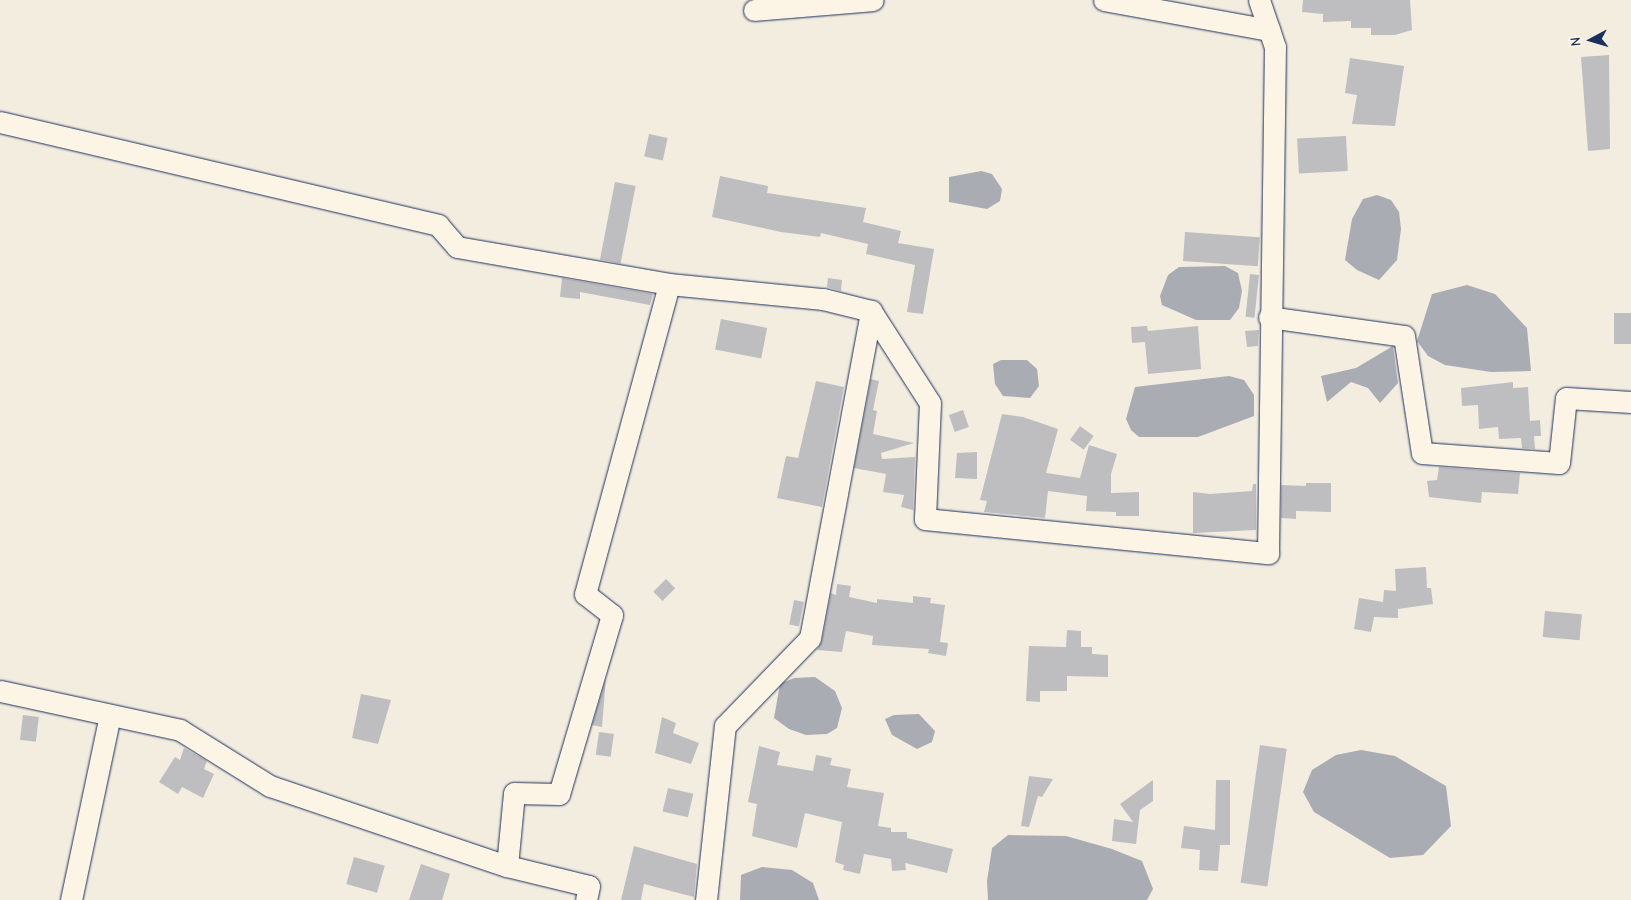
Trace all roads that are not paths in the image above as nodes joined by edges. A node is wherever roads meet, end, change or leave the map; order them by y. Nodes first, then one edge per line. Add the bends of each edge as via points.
1 (872, 0) edge
2 (1104, 0) edge
3 (1259, 0) edge
4 (754, 10) dead end
5 (1269, 30) junction
6 (0, 122) edge
7 (669, 284) junction
8 (871, 311) junction
9 (1269, 317) junction
10 (1631, 402) edge
11 (0, 692) edge
12 (110, 715) junction
13 (507, 866) junction
14 (71, 900) edge
15 (586, 900) edge
16 (706, 900) edge

1 - 4 street
2 - 5 street
3 - 5 street
5 - 9 street via 1275,47
6 - 7 street via 438,226 456,247
7 - 8 street via 823,299
7 - 13 street via 585,594 612,615 559,794 514,793
8 - 9 street via 930,403 925,519 1268,553
8 - 16 street via 810,638 725,726
9 - 10 street via 1404,336 1422,453 1559,463 1566,398
11 - 12 street
12 - 13 street via 180,730 270,786
12 - 14 street
13 - 15 street via 589,886

